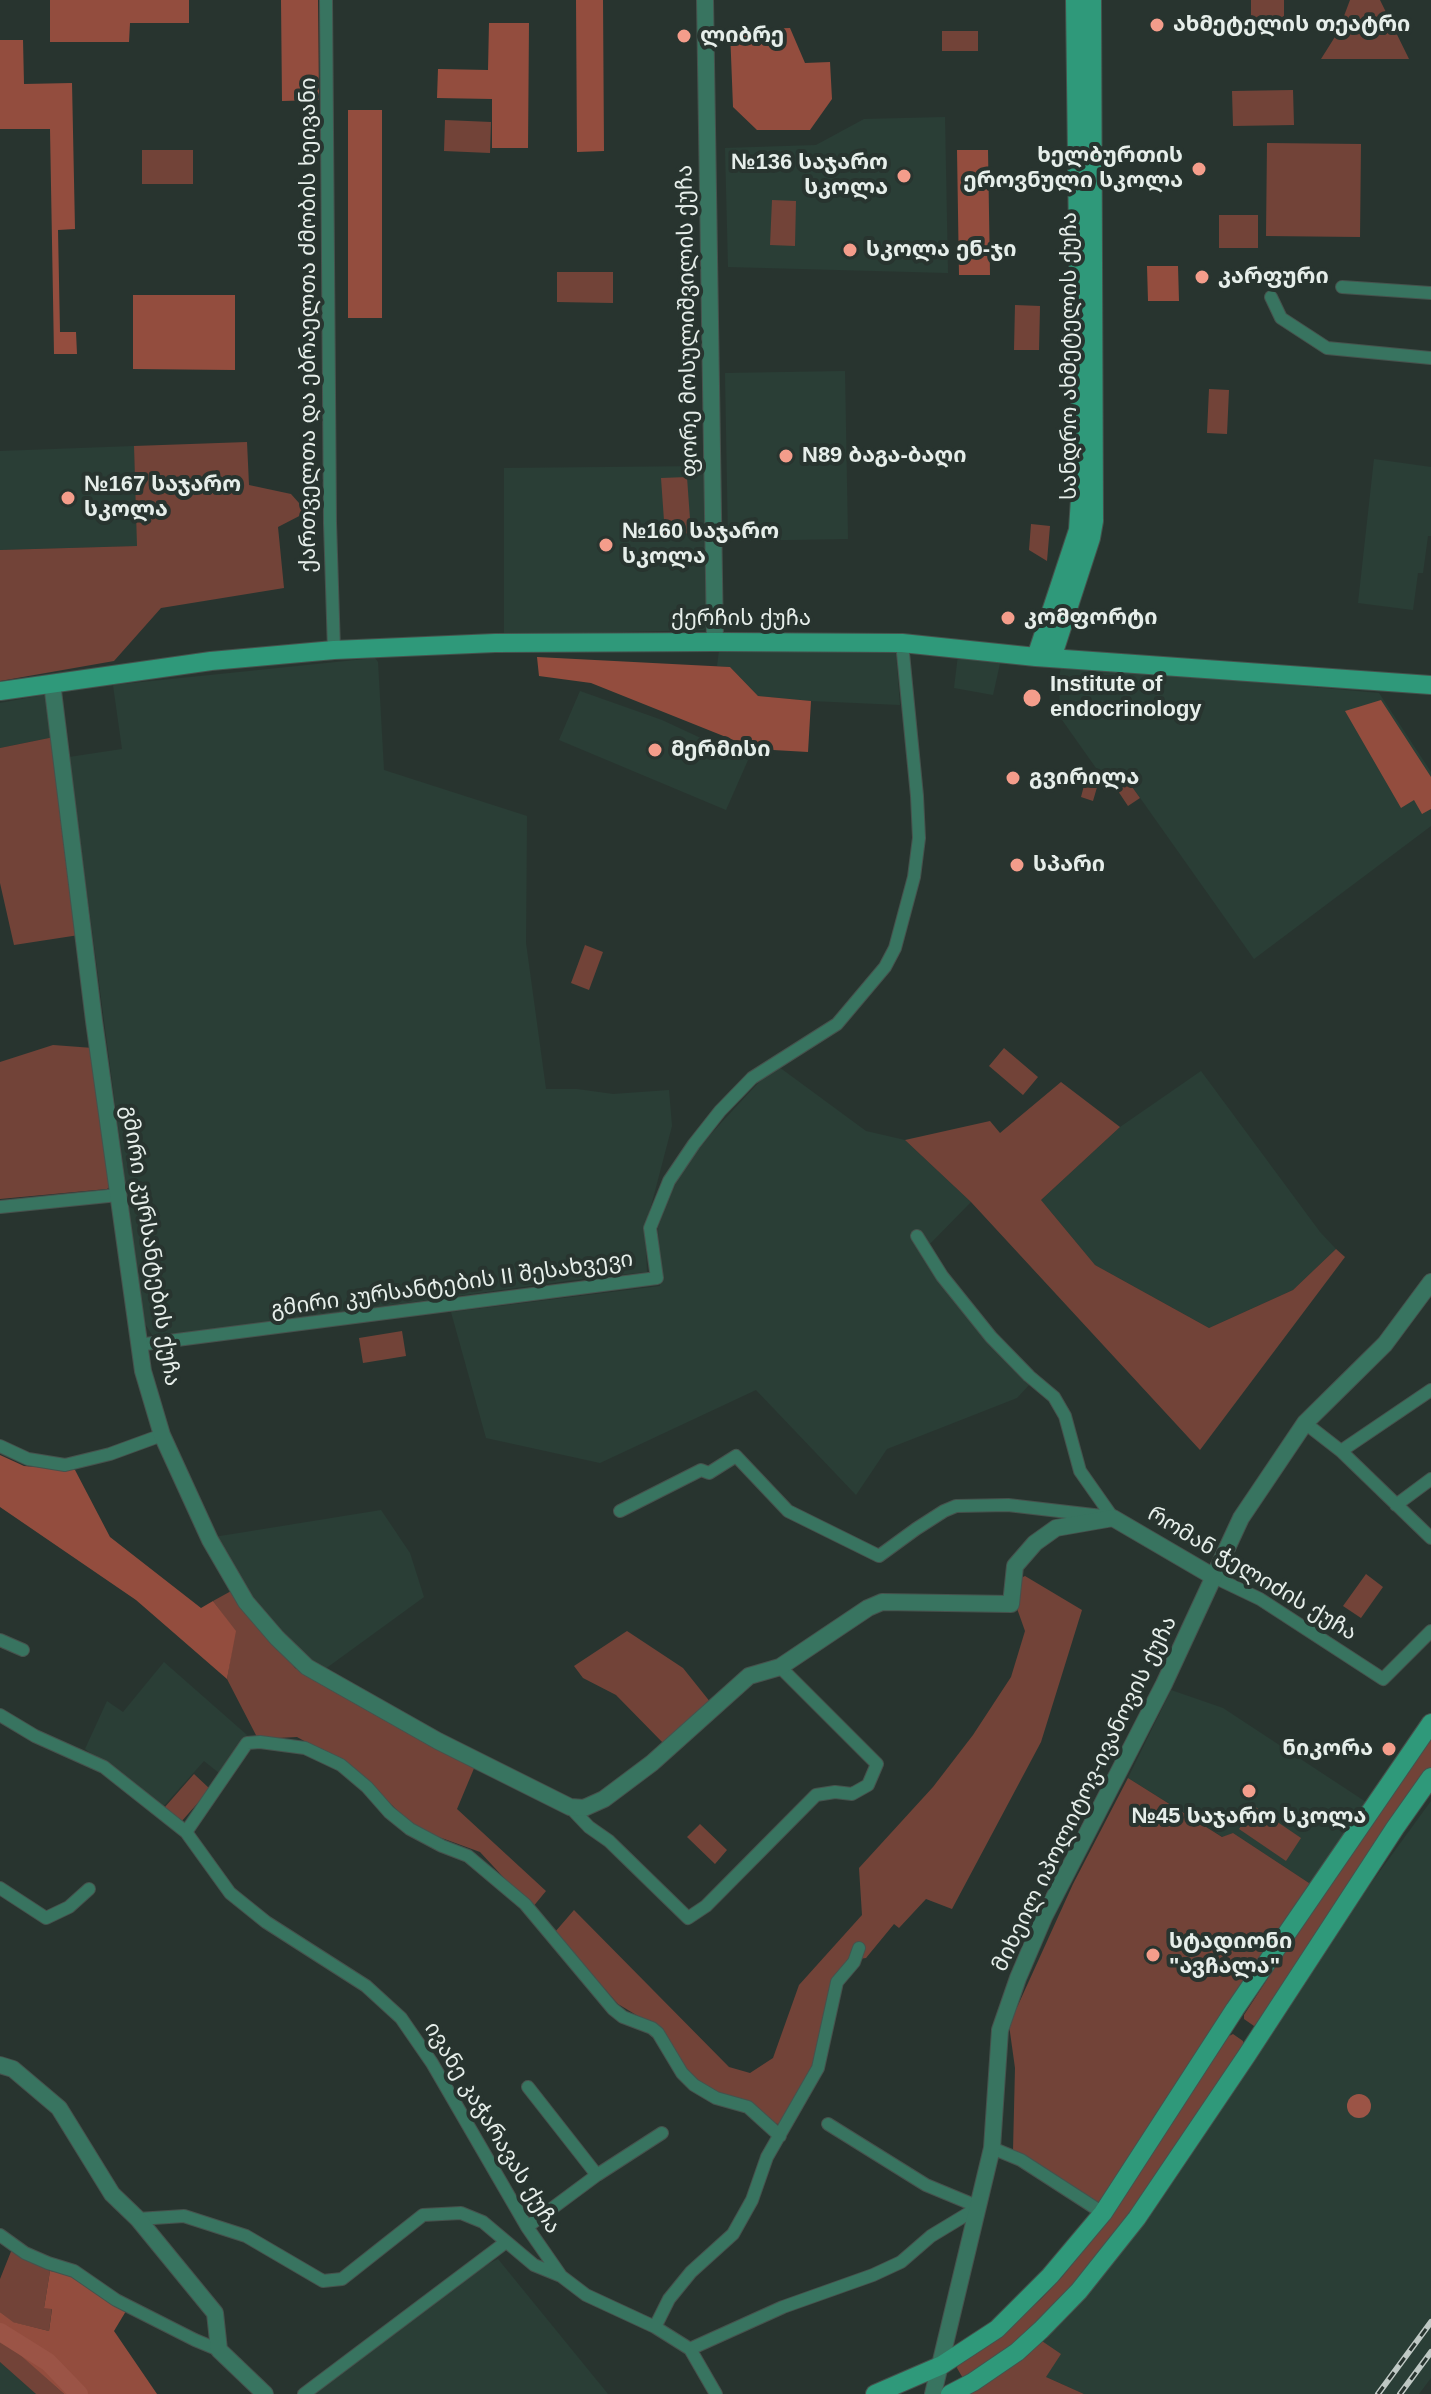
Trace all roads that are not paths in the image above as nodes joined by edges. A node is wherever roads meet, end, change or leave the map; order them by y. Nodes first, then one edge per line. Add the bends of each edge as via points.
1 (326, 0) edge
2 (705, 0) edge
3 (1075, 0) edge
4 (1092, 0) edge
5 (1085, 122) junction
6 (1342, 287) dead end
7 (1431, 293) edge
8 (1271, 297) dead end
9 (1431, 358) edge
10 (715, 642) junction
11 (902, 643) junction
12 (334, 650) junction
13 (1044, 657) junction
14 (52, 683) junction
15 (1431, 685) edge
16 (0, 691) edge
17 (118, 1195) junction
18 (0, 1207) edge
19 (917, 1236) dead end
20 (1431, 1282) edge
21 (138, 1345) junction
22 (1431, 1390) edge
23 (1305, 1423) junction
24 (162, 1435) junction
25 (0, 1446) edge
26 (1341, 1451) junction
27 (1431, 1479) edge
28 (1396, 1505) junction
29 (620, 1511) dead end
30 (1113, 1518) junction
31 (1431, 1538) edge
32 (1214, 1577) junction
33 (1431, 1631) edge
34 (0, 1640) edge
35 (23, 1650) dead end
36 (780, 1667) junction
37 (0, 1715) edge
38 (1431, 1723) edge
39 (1431, 1777) edge
40 (570, 1807) junction
41 (186, 1832) junction
42 (0, 1888) edge
43 (89, 1889) dead end
44 (859, 1948) dead end
45 (1235, 2009) junction
46 (1262, 2032) junction
47 (1219, 2036) junction
48 (1247, 2055) junction
49 (0, 2065) edge
50 (528, 2087) dead end
51 (828, 2124) dead end
52 (662, 2133) dead end
53 (780, 2136) junction
54 (992, 2148) junction
55 (597, 2175) junction
56 (979, 2207) junction
57 (1103, 2213) junction
58 (138, 2219) junction
59 (527, 2227) junction
60 (0, 2235) edge
61 (506, 2242) junction
62 (561, 2276) junction
63 (655, 2327) junction
64 (690, 2349) junction
65 (219, 2350) junction
66 (945, 2359) junction
67 (957, 2390) edge
68 (265, 2394) edge
69 (304, 2394) edge
70 (716, 2394) edge
71 (875, 2394) edge
72 (933, 2394) edge

1 - 12 street, ქართველთა და ებრაელთა ძმობის ხეივანი
2 - 10 street, ფორე მოსულიშვილის ქუჩა
3 - 5 main road, სანდრო ახმეტელის ქუჩა
4 - 5 main road, სანდრო ახმეტელის ქუჩა
5 - 13 main road, სანდრო ახმეტელის ქუჩა via 1088,482
6 - 7 street
8 - 9 street via 1281,318 1327,348
10 - 11 main road, ქერჩის ქუჩა
10 - 12 main road, ქერჩის ქუჩა
11 - 13 main road, ქერჩის ქუჩა
11 - 21 street, გმირი კურსანტების II შესახვევი via 919,838 895,948 837,1024 752,1078 694,1144 669,1181 650,1228 657,1278
12 - 14 main road, ქერჩის ქუჩა
13 - 15 main road, ქერჩის ქუჩა
14 - 16 main road, ქერჩის ქუჩა
14 - 17 street, გმირი კურსანტების ქუჩა
17 - 18 street
17 - 21 street, გმირი კურსანტების ქუჩა
19 - 30 street via 991,1337 1054,1397 1065,1416 1080,1471
20 - 23 street, მიხეილ იპოლიტოვ-ივანოვის ქუჩა via 1385,1344
21 - 24 street, გმირი კურსანტების ქუჩა
22 - 26 street
23 - 26 street
23 - 32 street, მიხეილ იპოლიტოვ-ივანოვის ქუჩა via 1241,1518
24 - 25 street via 65,1465 28,1459
24 - 40 street, გმირი კურსანტების ქუჩა via 210,1540 246,1602 307,1667
26 - 28 street
27 - 28 street
28 - 31 street
29 - 30 street via 736,1456 788,1511 879,1556 956,1506 1008,1505
30 - 32 street, რომან ჭელიძის ქუჩა
30 - 36 street, რომან ჭელიძის ქუჩა via 1056,1528 1035,1543 1015,1566 1011,1604 882,1602
32 - 33 street, რომან ჭელიძის ქუჩა via 1260,1599 1383,1679
32 - 54 street, მიხეილ იპოლიტოვ-ივანოვის ქუჩა via 1018,1978 1000,2030
34 - 35 street
36 - 40 street, რომან ჭელიძის ქუჩა via 749,1676 604,1799 584,1808
36 - 40 street via 877,1764 868,1785 852,1794 816,1795 706,1906 688,1918
37 - 41 street, ივანე კაჭარავას ქუჩა via 104,1767
38 - 45 main road
39 - 46 main road
41 - 53 street via 247,1743 305,1748 341,1765 410,1829 468,1856 525,1904 613,2009 658,2033 694,2085 748,2107
41 - 59 street, ივანე კაჭარავას ქუჩა via 230,1893 366,1986 401,2018
42 - 43 street via 46,1918
44 - 53 street via 837,1982 818,2068
45 - 46 main road via 1242,2028
45 - 47 main road
46 - 48 main road
47 - 48 main road via 1237,2033
47 - 57 main road
48 - 67 main road via 1137,2218 1079,2291 1017,2352
49 - 58 street via 13,2069 59,2108 112,2194
50 - 55 street
51 - 56 street via 926,2185
52 - 55 street
53 - 63 street via 733,2234 691,2272
54 - 56 street, მიხეილ იპოლიტოვ-ივანოვის ქუჩა
54 - 57 street via 1021,2160
55 - 59 street
56 - 64 street via 901,2262
56 - 66 street, მიხეილ იპოლიტოვ-ივანოვის ქუჩა
57 - 66 main road via 997,2329
58 - 61 street via 184,2216 246,2236 323,2281 342,2279 423,2215 461,2213 483,2222
58 - 65 street via 215,2313
59 - 62 street, ივანე კაჭარავას ქუჩა
60 - 65 street via 25,2253 74,2271 116,2300
61 - 62 street via 534,2265
61 - 69 street
62 - 63 street, ივანე კაჭარავას ქუჩა via 586,2295
63 - 64 street, ივანე კაჭარავას ქუჩა
64 - 70 street, ივანე კაჭარავას ქუჩა
65 - 68 street
66 - 67 main road
66 - 71 main road
66 - 72 street, მიხეილ იპოლიტოვ-ივანოვის ქუჩა

